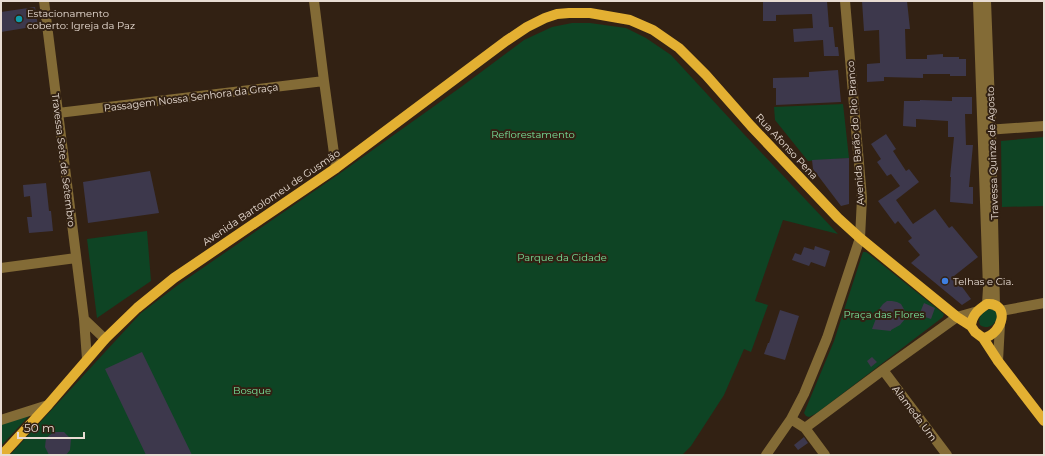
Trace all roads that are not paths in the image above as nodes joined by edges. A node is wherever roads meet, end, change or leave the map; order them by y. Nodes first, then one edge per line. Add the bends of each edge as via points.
1 (44, 1) edge
2 (314, 1) edge
3 (845, 1) edge
4 (978, 1) edge
5 (986, 1) edge
6 (590, 12) joint
7 (983, 34) junction
8 (324, 81) junction
9 (58, 113) junction
10 (1044, 126) edge
11 (987, 130) junction
12 (336, 168) junction
13 (860, 238) junction
14 (76, 258) junction
15 (1, 268) edge
16 (1044, 304) edge
17 (994, 307) junction
18 (978, 311) junction
19 (957, 317) junction
20 (84, 319) junction
21 (1000, 324) junction
22 (971, 326) junction
23 (983, 338) junction
24 (105, 339) junction
25 (87, 359) junction
26 (998, 361) junction
27 (883, 370) junction
28 (48, 405) junction
29 (791, 419) junction
30 (1, 420) edge
31 (1044, 421) edge
32 (805, 428) junction
33 (2, 455) edge
34 (766, 455) edge
35 (825, 455) edge
36 (947, 455) edge

1 - 9 street, Travessa Sete de Setembro
2 - 8 street
3 - 13 street, Avenida Barão do Rio Branco via 862,198
4 - 7 street, Travessa Quinze de Agosto
5 - 7 street, Travessa Quinze de Agosto
6 - 12 main road, Avenida Bartolomeu de Gusmão via 557,14 527,27
6 - 13 main road, Rua Afonso Pena via 630,20 653,30 679,48 838,218
7 - 11 street, Travessa Quinze de Agosto
8 - 9 street, Passagem Nossa Senhora da Graça
8 - 12 street
9 - 14 street, Travessa Sete de Setembro
10 - 11 street
11 - 17 street, Travessa Quinze de Agosto
12 - 24 main road, Avenida Bartolomeu de Gusmão via 174,278 137,308
13 - 19 main road, Rua Afonso Pena
13 - 29 street, Avenida Barão do Rio Branco via 826,338 804,394
14 - 15 street
14 - 20 street, Travessa Sete de Setembro
16 - 17 street
17 - 18 main road
17 - 21 main road via 1002,318
18 - 19 street
18 - 22 main road
19 - 22 main road, Rua Afonso Pena
19 - 27 street
20 - 24 street
20 - 25 street, Travessa Sete de Setembro
21 - 23 main road via 992,335
21 - 26 street
22 - 23 main road
23 - 26 main road
24 - 25 main road, Avenida Bartolomeu de Gusmão
25 - 28 main road, Avenida Bartolomeu de Gusmão
26 - 31 main road
27 - 32 street
27 - 36 street, Alameda Um
28 - 30 street
28 - 33 main road, Avenida Bartolomeu de Gusmão
29 - 32 street
29 - 34 street, Avenida Barão do Rio Branco
32 - 35 street

